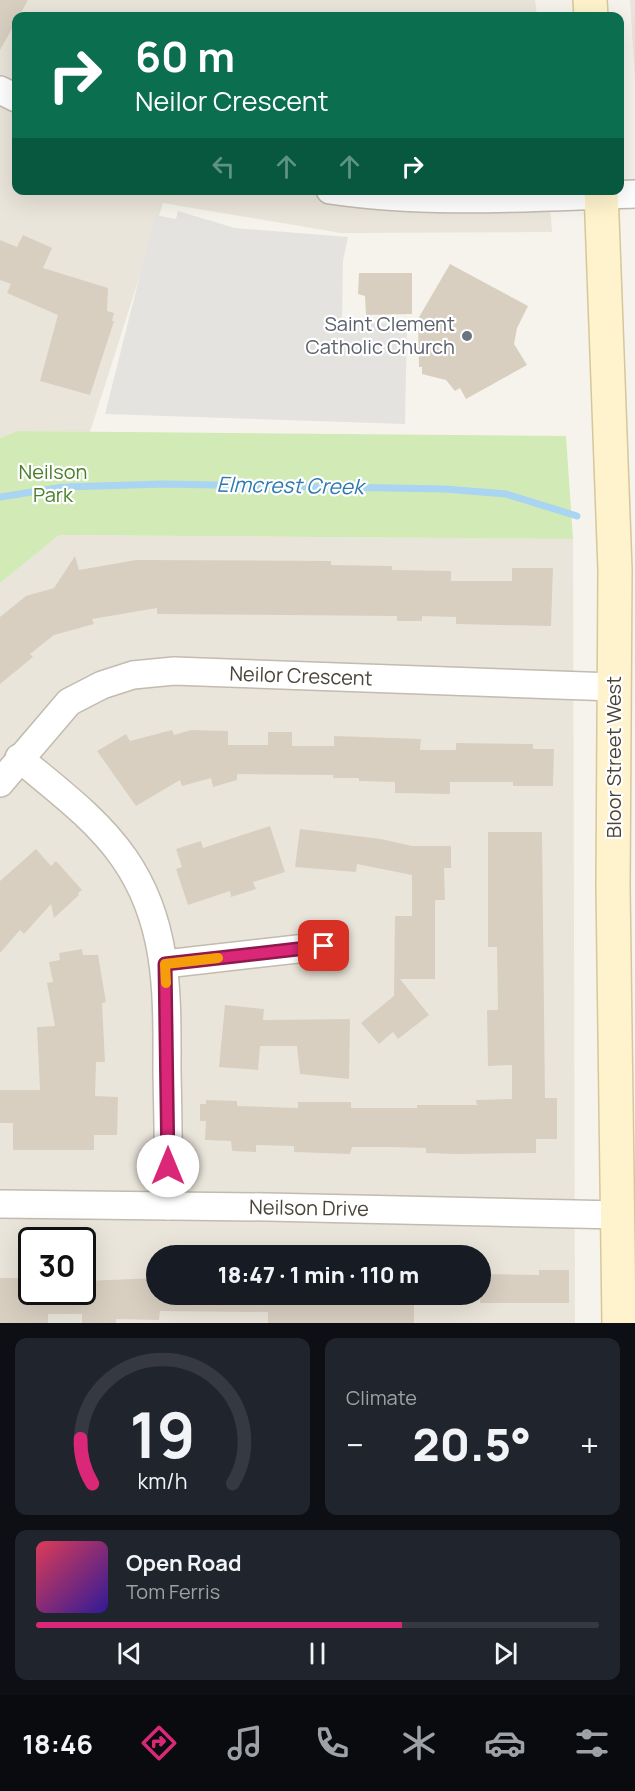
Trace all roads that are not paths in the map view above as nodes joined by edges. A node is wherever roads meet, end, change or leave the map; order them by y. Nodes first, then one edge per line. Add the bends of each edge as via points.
1 (363, 195) edge
2 (567, 195) edge
3 (601, 195) edge
4 (614, 687) junction
5 (20, 758) junction
6 (0, 783) edge
7 (324, 946) dead end
8 (165, 964) junction
9 (0, 1204) edge
10 (168, 1206) junction
11 (618, 1215) junction
12 (619, 1323) edge

1 - 2 street via 481,200
3 - 4 main road, Bloor Street West via 615,570
4 - 5 street, Neilor Crescent via 174,671 133,675 69,702
4 - 11 main road, Bloor Street West
5 - 6 street, Neilor Crescent
5 - 8 street via 103,831 126,860 151,910
7 - 8 street
8 - 10 street
9 - 10 street, Neilson Drive
10 - 11 street, Neilson Drive
11 - 12 main road, Bloor Street West

